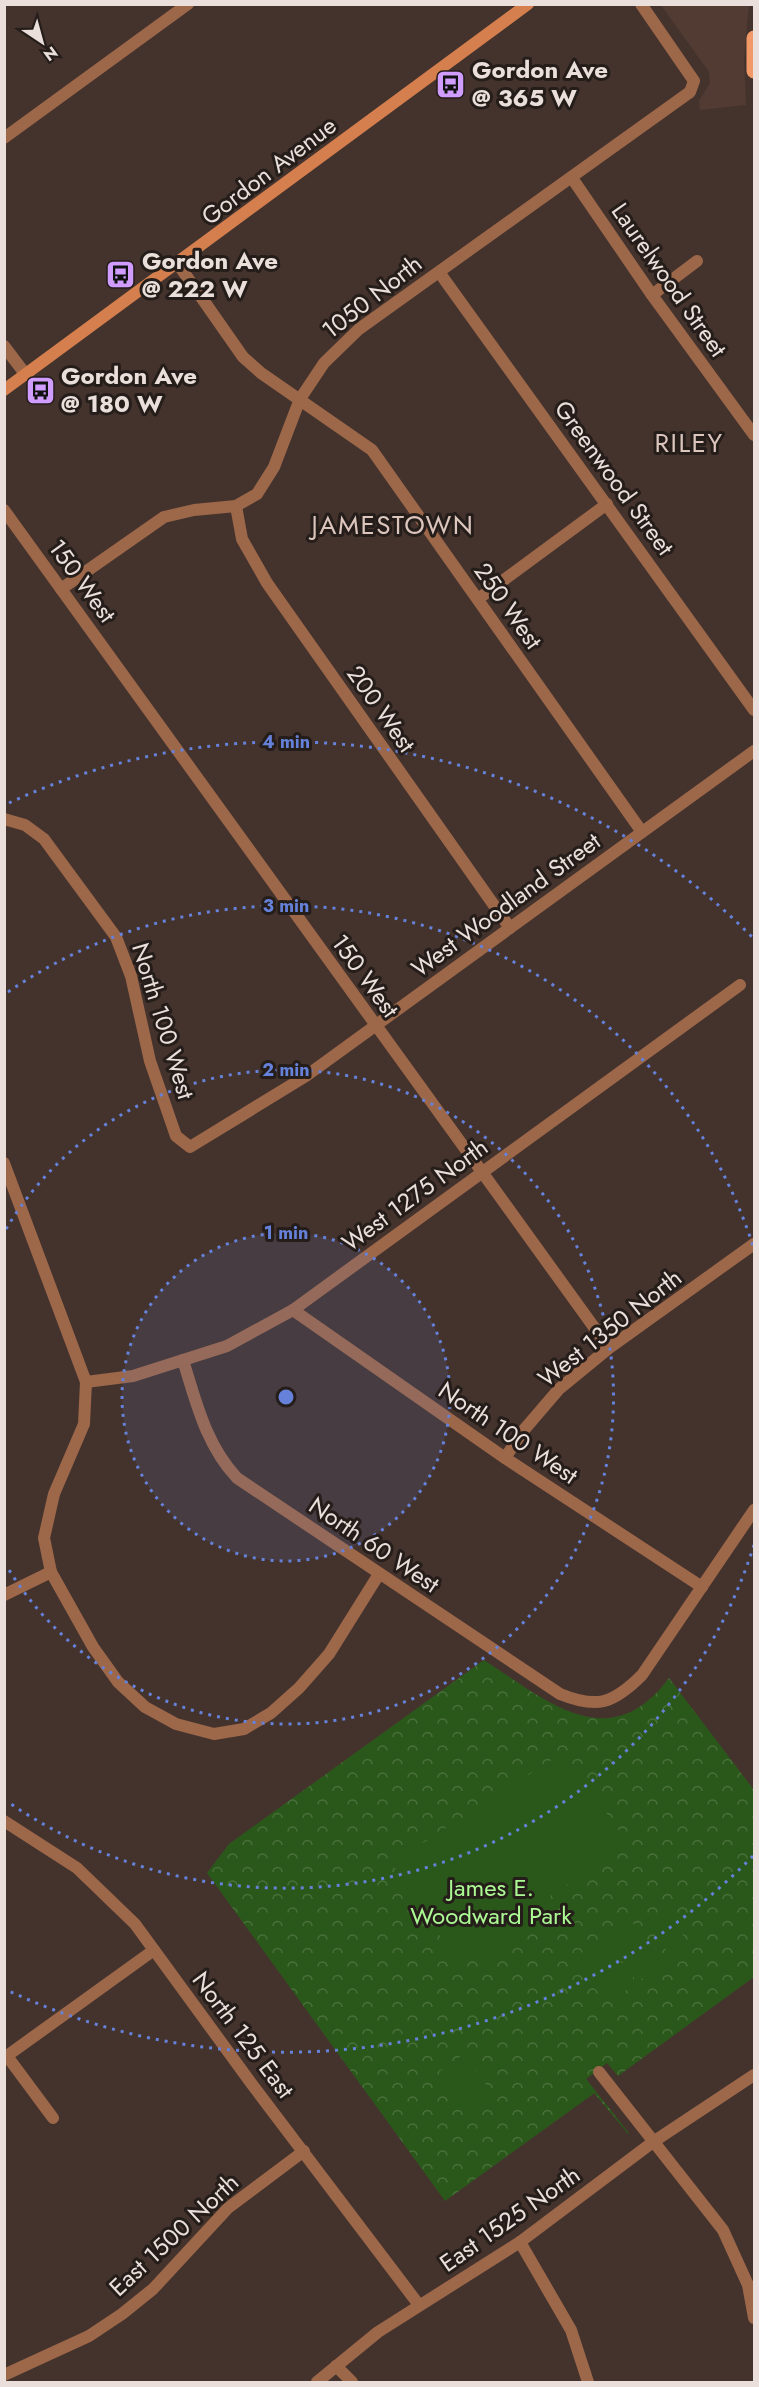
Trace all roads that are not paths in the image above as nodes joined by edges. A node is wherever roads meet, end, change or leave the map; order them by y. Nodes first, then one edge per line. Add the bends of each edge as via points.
1 (188, 4) edge
2 (528, 4) edge
3 (641, 4) edge
4 (754, 38) edge
5 (754, 71) edge
6 (4, 138) edge
7 (572, 178) junction
8 (697, 261) dead end
9 (178, 264) junction
10 (439, 272) junction
11 (652, 295) junction
12 (4, 346) edge
13 (26, 375) junction
14 (4, 390) edge
15 (300, 399) junction
16 (754, 435) edge
17 (607, 504) junction
18 (236, 506) junction
19 (4, 510) edge
20 (61, 589) junction
21 (478, 599) junction
22 (754, 710) edge
23 (754, 751) edge
24 (4, 819) edge
25 (642, 832) junction
26 (510, 928) junction
27 (740, 985) dead end
28 (375, 1026) junction
29 (190, 1147) joint
30 (4, 1163) edge
31 (482, 1173) junction
32 (754, 1244) edge
33 (293, 1310) junction
34 (609, 1348) junction
35 (183, 1360) junction
36 (86, 1382) junction
37 (505, 1458) junction
38 (754, 1510) edge
39 (51, 1572) junction
40 (379, 1574) junction
41 (702, 1587) junction
42 (4, 1595) edge
43 (4, 1821) edge
44 (154, 1950) junction
45 (6, 2057) edge
46 (599, 2072) dead end
47 (754, 2075) edge
48 (53, 2118) dead end
49 (653, 2142) junction
50 (304, 2151) junction
51 (520, 2242) junction
52 (751, 2284) edge
53 (419, 2305) junction
54 (754, 2318) edge
55 (336, 2366) junction
56 (6, 2372) edge
57 (316, 2382) edge
58 (352, 2382) edge
59 (588, 2382) edge

1 - 6 street
2 - 9 main road, Gordon Avenue
3 - 7 street, 1050 North via 694,81 690,92
4 - 5 main road
7 - 10 street, 1050 North
7 - 11 street, Laurelwood Street
8 - 11 street
9 - 13 main road, Gordon Avenue
9 - 15 street, 250 West via 243,357
10 - 15 street, 1050 North via 359,329 324,363
10 - 17 street, Greenwood Street
11 - 16 street, Laurelwood Street
12 - 13 street
13 - 14 main road, Gordon Avenue
15 - 18 street, 1050 North via 273,467 257,494
15 - 21 street, 250 West via 372,450
17 - 21 street
17 - 22 street, Greenwood Street
18 - 20 street, 1050 North via 164,517
18 - 26 street, 200 West via 242,539 267,583
19 - 20 street, 150 West
20 - 28 street, 150 West
21 - 25 street, 250 West
23 - 25 street, West Woodland Street
24 - 29 street, North 100 West via 25,825 44,839 116,937 131,976 150,1061 172,1126 176,1136
25 - 26 street, West Woodland Street
26 - 28 street, West Woodland Street
27 - 31 street, West 1275 North
28 - 29 street, West Woodland Street via 306,1076
28 - 31 street, 150 West
30 - 36 street
31 - 33 street, West 1275 North
31 - 34 street, 150 West
32 - 34 street, West 1350 North
33 - 35 street, West 1275 North via 226,1346
33 - 37 street, North 100 West
34 - 37 street, West 1350 North via 559,1389
35 - 36 street, West 1275 North via 133,1376
35 - 40 street, North 60 West via 209,1440 221,1462 237,1478
36 - 39 street via 84,1424 54,1494 44,1538
37 - 41 street, North 100 West
38 - 41 street
39 - 40 street via 93,1647 118,1682 145,1707 176,1724 214,1734 244,1729 271,1713 299,1688 329,1654
39 - 42 street
40 - 41 street, North 60 West via 560,1694 584,1704 604,1702 626,1691 642,1676
43 - 44 street, North 125 East via 77,1868 135,1924
44 - 45 street
44 - 50 street, North 125 East
45 - 48 street
46 - 49 street
47 - 49 street, East 1525 North
49 - 51 street, East 1525 North
49 - 52 street via 723,2230
50 - 53 street, North 125 East
50 - 56 street, East 1500 North via 228,2208 153,2289 122,2314 89,2336
51 - 53 street, East 1525 North
51 - 59 street via 571,2330
52 - 54 street
53 - 55 street, East 1525 North
55 - 57 street, East 1525 North
55 - 58 street

